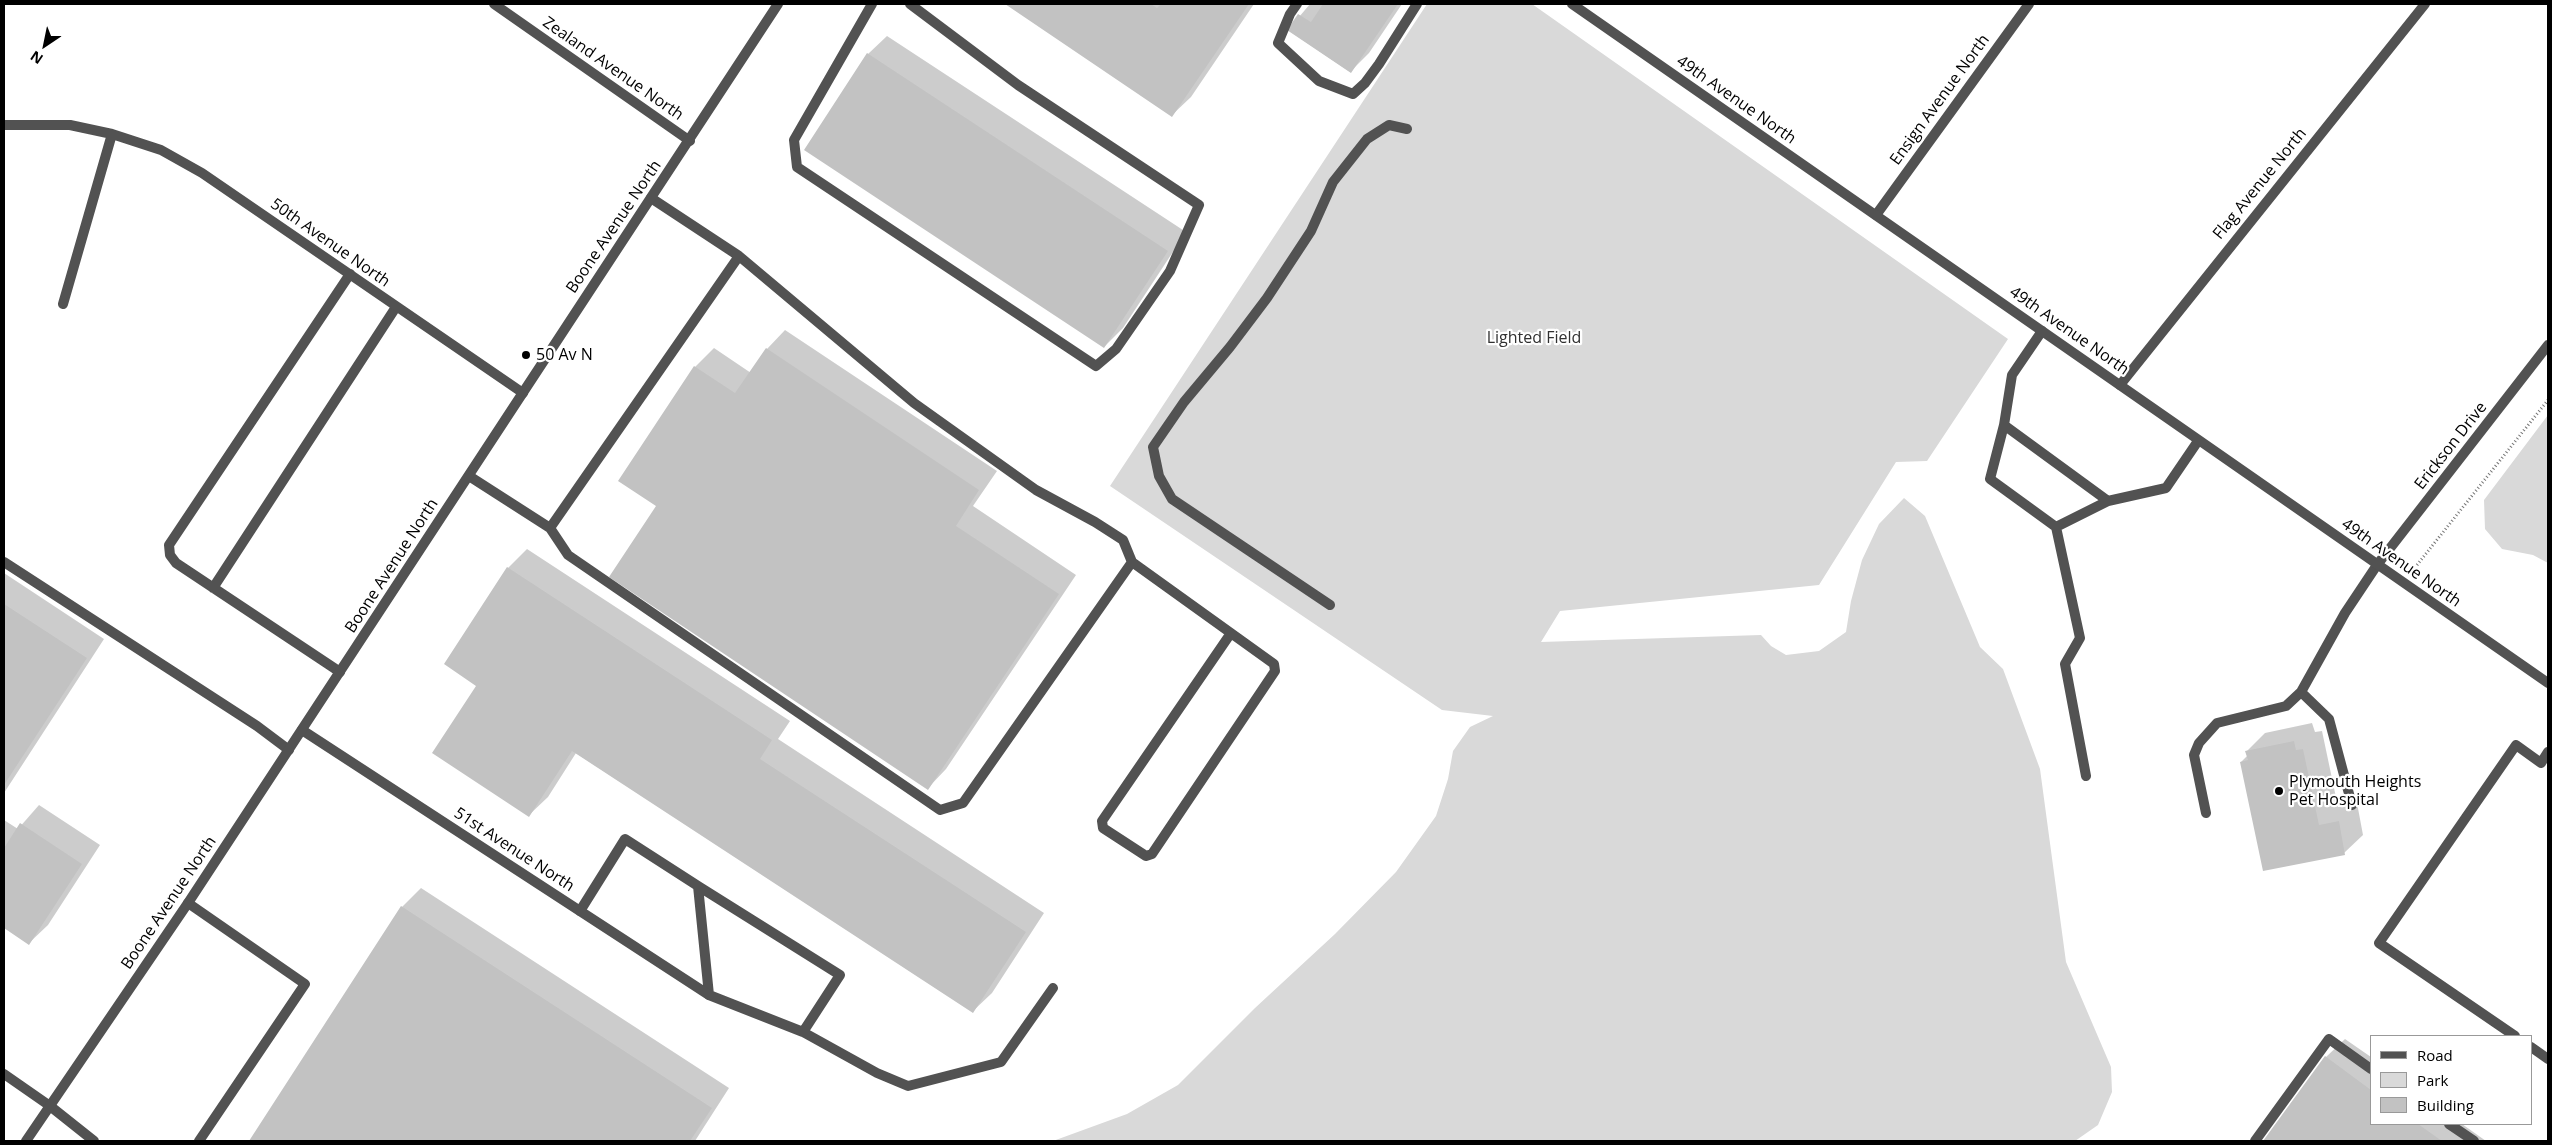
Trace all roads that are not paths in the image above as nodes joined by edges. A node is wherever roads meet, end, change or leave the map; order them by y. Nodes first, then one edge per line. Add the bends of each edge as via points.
1 (494, 4) edge
2 (778, 4) edge
3 (872, 4) edge
4 (910, 4) edge
5 (1297, 4) edge
6 (1417, 4) edge
7 (1572, 4) edge
8 (2029, 4) edge
9 (2425, 4) edge
10 (4, 125) edge
11 (1407, 129) dead end
12 (112, 134) junction
13 (690, 141) junction
14 (651, 198) junction
15 (1876, 215) junction
16 (738, 256) junction
17 (350, 274) junction
18 (63, 304) dead end
19 (396, 307) junction
20 (2042, 331) junction
21 (2548, 345) edge
22 (2120, 385) junction
23 (523, 393) junction
24 (2004, 425) junction
25 (2198, 441) junction
26 (469, 476) junction
27 (2108, 501) junction
28 (2056, 527) junction
29 (550, 528) junction
30 (4, 562) edge
31 (1132, 562) junction
32 (2377, 565) junction
33 (213, 588) junction
34 (1330, 605) dead end
35 (1231, 633) junction
36 (340, 672) junction
37 (2548, 684) edge
38 (2301, 692) junction
39 (302, 730) junction
40 (289, 750) junction
41 (2548, 752) edge
42 (2086, 776) dead end
43 (2352, 805) dead end
44 (2206, 813) dead end
45 (698, 886) junction
46 (188, 903) junction
47 (580, 911) junction
48 (1053, 988) dead end
49 (709, 995) junction
50 (803, 1032) junction
51 (2514, 1035) edge
52 (2532, 1048) edge
53 (2548, 1059) edge
54 (2370, 1068) edge
55 (4, 1074) edge
56 (50, 1106) junction
57 (2450, 1125) edge
58 (26, 1141) edge
59 (94, 1141) edge
60 (199, 1141) edge
61 (2255, 1141) edge
62 (2474, 1141) edge

1 - 13 street, Zealand Avenue North
2 - 13 street, Boone Avenue North
3 - 4 street via 794,140 797,167 1096,366 1116,349 1170,271 1199,205 1018,85
5 - 6 street via 1278,43 1319,80 1353,94 1379,64
7 - 15 street, 49th Avenue North
8 - 15 street, Ensign Avenue North
9 - 22 street, Flag Avenue North
10 - 12 street, 50th Avenue North via 70,125
11 - 34 street via 1389,125 1367,139 1338,174 1311,231 1267,298 1184,402 1154,447 1159,476 1172,499
12 - 17 street, 50th Avenue North via 161,150 202,173
12 - 18 street
13 - 14 street, Boone Avenue North
14 - 16 street
14 - 23 street, Boone Avenue North
15 - 20 street, 49th Avenue North
16 - 29 street
16 - 31 street via 914,403 1036,490 1123,540
17 - 19 street, 50th Avenue North
17 - 33 street via 169,545 170,555 176,563
19 - 23 street, 50th Avenue North
19 - 33 street
20 - 22 street, 49th Avenue North
20 - 24 street via 2012,376
21 - 32 street, Erickson Drive
22 - 25 street, 49th Avenue North
23 - 26 street, Boone Avenue North
24 - 27 street
24 - 28 street via 1990,478
25 - 27 street via 2166,488
25 - 32 street, 49th Avenue North
26 - 29 street
26 - 36 street, Boone Avenue North
27 - 28 street
28 - 42 street via 2080,638 2065,664
29 - 31 street via 568,555 940,810 963,803
30 - 40 street
31 - 35 street
32 - 37 street, 49th Avenue North
32 - 38 street, Erickson Drive via 2345,613
33 - 36 street
35 - 35 street via 1274,664 1275,671 1152,854 1146,856 1104,828 1102,821
36 - 39 street, Boone Avenue North
38 - 43 street via 2329,719
38 - 44 street via 2286,706 2217,723 2199,743 2194,755
39 - 40 street, Boone Avenue North
39 - 47 street, 51st Avenue North
40 - 46 street, Boone Avenue North
41 - 51 street via 2541,763 2516,745 2379,943
45 - 47 street via 625,839
45 - 49 street
45 - 50 street via 840,975
46 - 56 street, Boone Avenue North
46 - 60 street via 305,984
47 - 49 street, 51st Avenue North
48 - 50 street, 51st Avenue North via 1001,1062 908,1086 877,1073
49 - 50 street, 51st Avenue North
52 - 53 street
54 - 61 street via 2329,1039
55 - 56 street
56 - 58 street, Boone Avenue North
56 - 59 street
57 - 62 street

